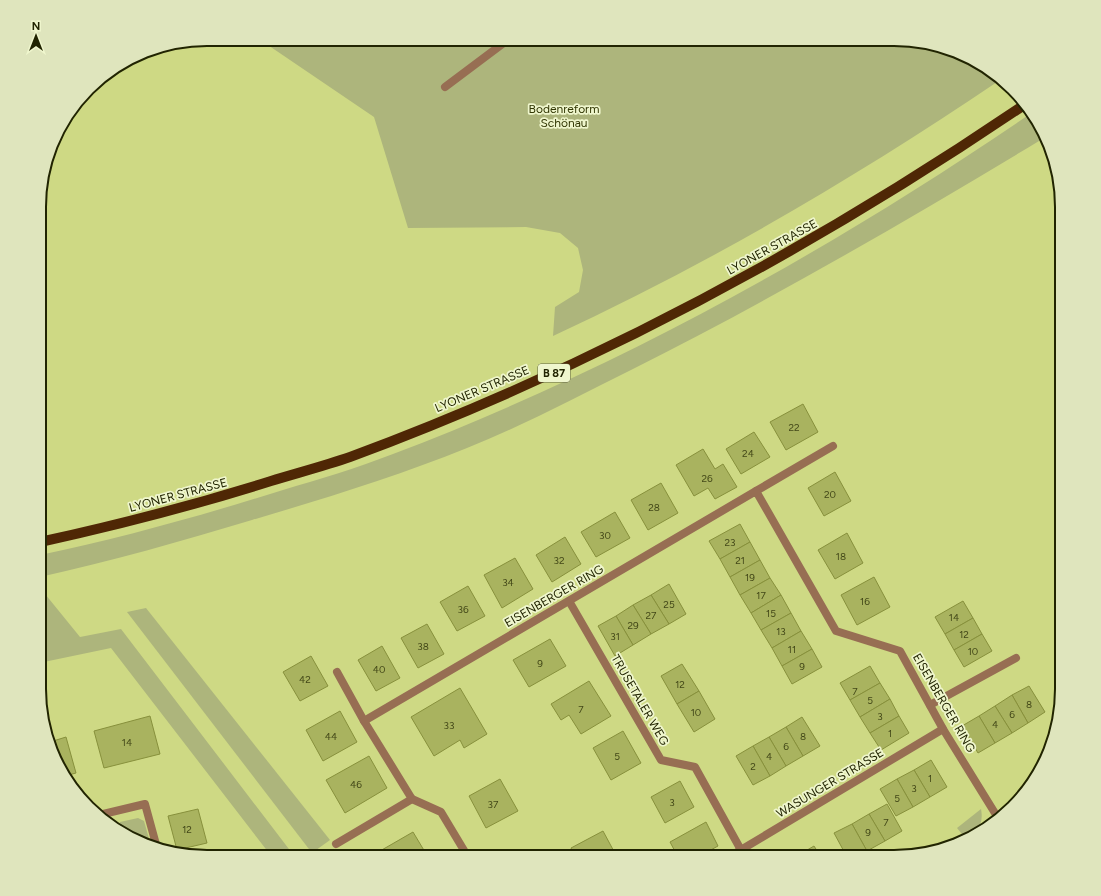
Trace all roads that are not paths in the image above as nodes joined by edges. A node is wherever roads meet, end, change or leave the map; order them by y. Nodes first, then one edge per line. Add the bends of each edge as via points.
1 (500, 46) edge
2 (445, 87) dead end
3 (1021, 107) edge
4 (833, 446) dead end
5 (756, 491) junction
6 (46, 541) edge
7 (569, 601) junction
8 (1016, 658) dead end
9 (336, 672) dead end
10 (930, 705) junction
11 (364, 722) junction
12 (943, 729) junction
13 (412, 799) junction
14 (105, 814) edge
15 (995, 814) edge
16 (155, 841) edge
17 (336, 844) dead end
18 (464, 850) edge
19 (741, 850) joint

1 - 2 street
3 - 6 main road, LYONER STRASSE / B 87 via 943,160 825,232 704,300 581,361 466,411 347,458 107,528
4 - 5 street, EISENBERGER RING
5 - 7 street, EISENBERGER RING
5 - 10 street, EISENBERGER RING via 836,631 900,652
7 - 11 street, EISENBERGER RING
7 - 19 street, TRUSETALER WEG via 661,760 695,767
8 - 10 street
9 - 11 street
10 - 12 street, EISENBERGER RING
11 - 13 street
12 - 15 street, EISENBERGER RING
12 - 19 street, WASUNGER STRASSE
13 - 17 street
13 - 18 street via 441,812
14 - 16 street via 144,804

